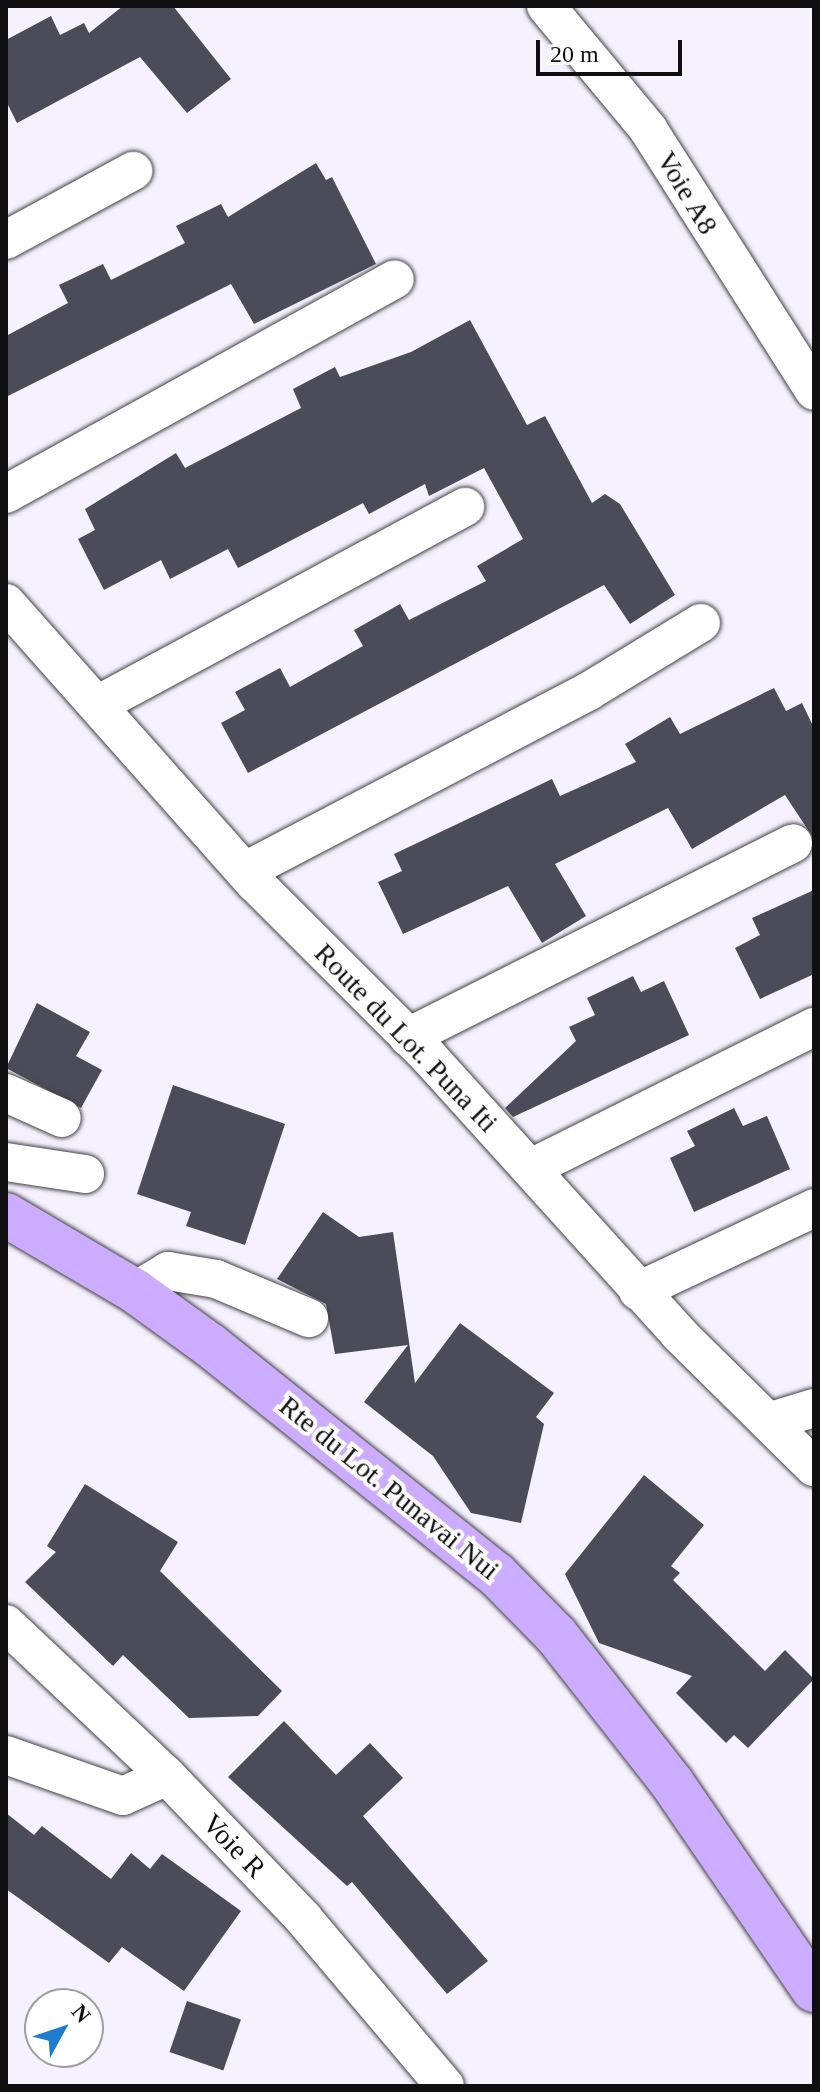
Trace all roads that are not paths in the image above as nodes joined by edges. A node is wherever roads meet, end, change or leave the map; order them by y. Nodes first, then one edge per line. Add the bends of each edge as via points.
1 (546, 6) edge
2 (133, 171) dead end
3 (6, 240) edge
4 (395, 279) dead end
5 (814, 391) edge
6 (6, 494) edge
7 (465, 507) dead end
8 (6, 603) edge
9 (701, 623) dead end
10 (99, 704) junction
11 (793, 843) dead end
12 (245, 871) junction
13 (814, 1027) edge
14 (408, 1037) junction
15 (6, 1093) edge
16 (62, 1118) dead end
17 (6, 1162) edge
18 (531, 1168) junction
19 (85, 1174) dead end
20 (814, 1208) edge
21 (6, 1215) edge
22 (135, 1291) junction
23 (638, 1291) junction
24 (309, 1318) dead end
25 (814, 1408) edge
26 (768, 1422) junction
27 (814, 1467) edge
28 (6, 1624) edge
29 (6, 1755) edge
30 (167, 1776) junction
31 (814, 1990) edge
32 (445, 2086) edge

1 - 5 street, Voie A8 via 648,129
2 - 3 street
4 - 6 street
7 - 10 street
8 - 10 street, Route du Lot. Puna Iti
9 - 12 street via 589,691
10 - 12 street, Route du Lot. Puna Iti
11 - 14 street
12 - 14 street, Route du Lot. Puna Iti
13 - 18 street
14 - 18 street, Route du Lot. Puna Iti
15 - 16 street
17 - 19 street
18 - 23 street, Route du Lot. Puna Iti
20 - 23 street
21 - 22 main road, Rte du Lot. Punavai Nui
22 - 24 street via 168,1271 216,1279
22 - 31 main road, Rte du Lot. Punavai Nui via 412,1499 496,1574 554,1634 672,1783
23 - 26 street, Route du Lot. Puna Iti
25 - 26 street
26 - 27 street, Route du Lot. Puna Iti
28 - 30 street, Voie R
29 - 30 street via 123,1796
30 - 32 street, Voie R via 303,1918

